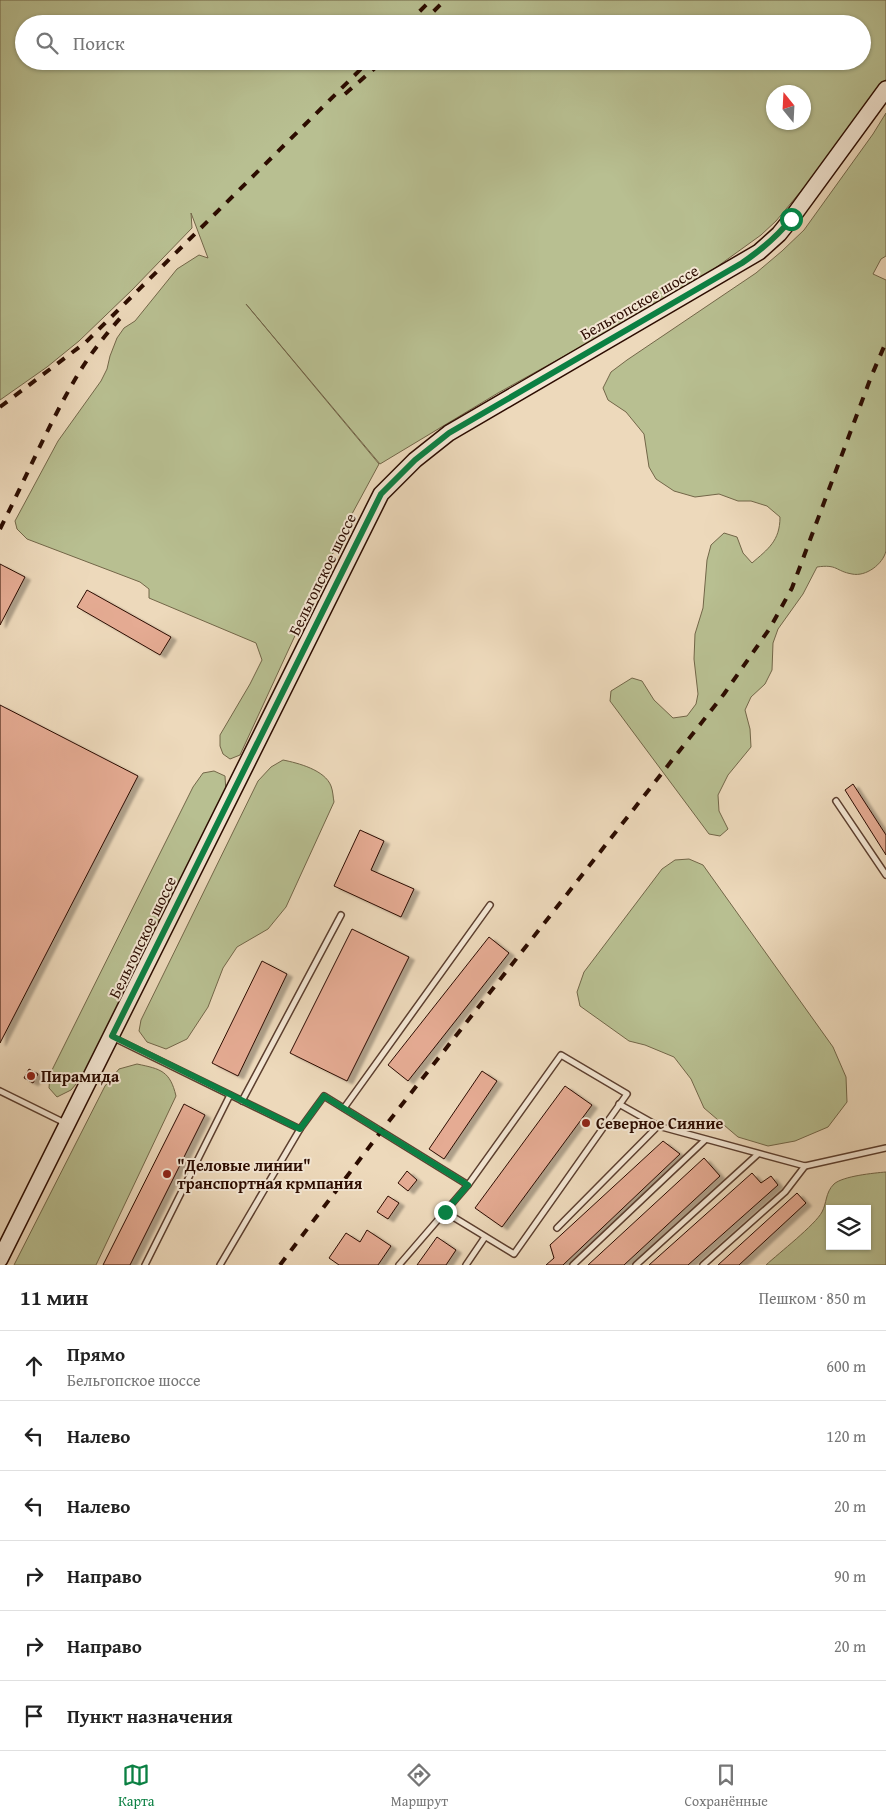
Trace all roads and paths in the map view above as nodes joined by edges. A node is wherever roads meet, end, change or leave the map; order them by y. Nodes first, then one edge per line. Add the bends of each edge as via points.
1 (886, 89) edge
2 (836, 801) dead end
3 (886, 875) edge
4 (490, 905) dead end
5 (341, 915) dead end
6 (112, 1036) junction
7 (0, 1091) edge
8 (230, 1094) junction
9 (242, 1101) junction
10 (619, 1104) junction
11 (344, 1108) junction
12 (68, 1124) junction
13 (658, 1126) junction
14 (300, 1129) junction
15 (705, 1140) junction
16 (886, 1148) edge
17 (758, 1154) junction
18 (805, 1166) junction
19 (468, 1185) junction
20 (445, 1212) junction
21 (557, 1228) dead end
22 (485, 1237) junction
23 (0, 1259) edge
24 (145, 1265) edge
25 (220, 1265) edge
26 (399, 1265) edge
27 (466, 1265) edge
28 (573, 1265) edge
29 (636, 1265) edge
30 (703, 1265) edge

1 - 6 street, Бельгопское шоссе via 791,219 760,252 449,433 415,460 381,494
2 - 3 lane
4 - 11 lane
5 - 9 lane
6 - 8 lane
6 - 12 street, Бельгопское шоссе
7 - 12 lane
8 - 9 lane
8 - 24 lane
9 - 14 lane
10 - 13 lane
10 - 19 lane via 626,1094 561,1055
10 - 22 lane via 514,1254
11 - 14 lane via 324,1096
11 - 19 lane
12 - 23 street, Бельгопское шоссе
13 - 15 lane
13 - 21 lane
14 - 25 lane
15 - 17 lane
15 - 28 lane
16 - 18 lane
17 - 18 lane
17 - 29 lane
18 - 30 lane via 785,1192
19 - 20 lane
20 - 22 lane
20 - 26 lane
22 - 27 lane

